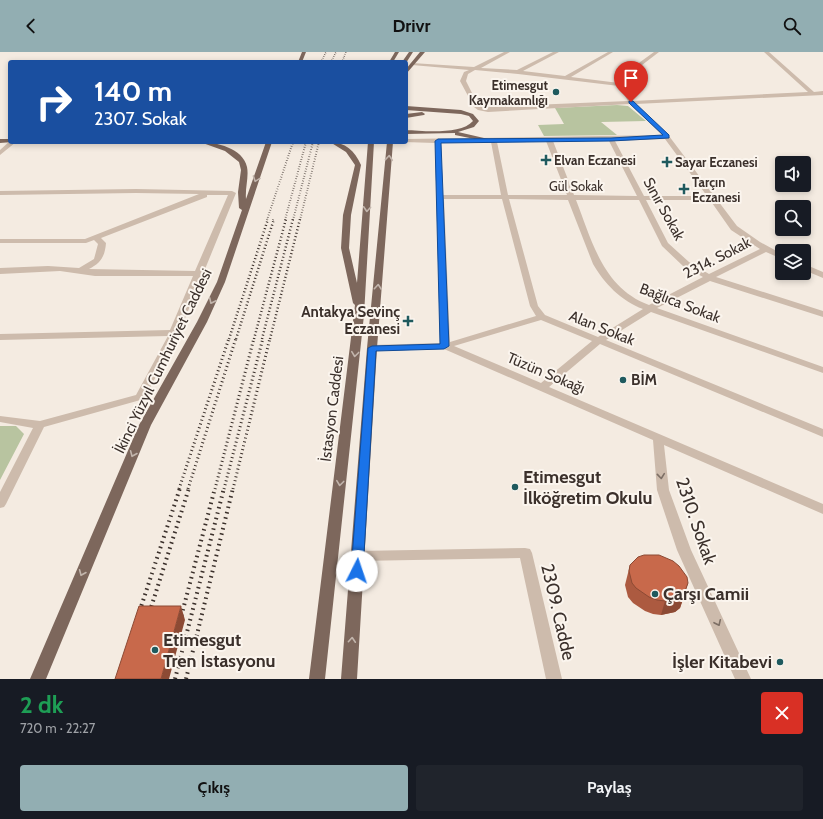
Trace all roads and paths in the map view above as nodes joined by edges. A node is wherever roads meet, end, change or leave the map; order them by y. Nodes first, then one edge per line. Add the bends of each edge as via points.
1 (423, 52) edge
2 (508, 52) edge
3 (557, 52) edge
4 (611, 52) edge
5 (657, 52) edge
6 (766, 52) edge
7 (412, 64) junction
8 (408, 69) edge
9 (473, 69) junction
10 (518, 72) junction
11 (566, 78) junction
12 (621, 85) junction
13 (823, 88) edge
14 (807, 89) junction
15 (812, 93) junction
16 (823, 93) edge
17 (631, 102) junction
18 (408, 108) edge
19 (408, 116) edge
20 (408, 128) edge
21 (408, 132) edge
22 (439, 134) junction
23 (667, 137) junction
24 (611, 139) junction
25 (549, 140) junction
26 (494, 141) junction
27 (408, 142) edge
28 (8, 144) edge
29 (210, 144) edge
30 (268, 144) edge
31 (337, 144) edge
32 (371, 144) edge
33 (390, 144) edge
34 (0, 153) edge
35 (0, 193) edge
36 (210, 193) junction
37 (440, 197) junction
38 (505, 198) junction
39 (572, 198) junction
40 (641, 198) junction
41 (713, 198) junction
42 (244, 213) junction
43 (95, 237) junction
44 (0, 241) edge
45 (766, 249) junction
46 (775, 254) edge
47 (81, 270) junction
48 (811, 270) edge
49 (0, 271) edge
50 (199, 274) junction
51 (823, 275) edge
52 (710, 278) junction
53 (650, 308) junction
54 (823, 314) edge
55 (360, 315) junction
56 (542, 317) junction
57 (174, 333) junction
58 (0, 337) edge
59 (598, 341) junction
60 (444, 346) junction
61 (372, 348) junction
62 (823, 370) edge
63 (543, 387) junction
64 (0, 419) edge
65 (40, 425) junction
66 (823, 433) edge
67 (658, 438) junction
68 (0, 504) edge
69 (823, 509) edge
70 (358, 556) junction
71 (38, 679) edge
72 (317, 679) edge
73 (349, 679) edge
74 (554, 679) edge
75 (743, 679) edge

1 - 7 main road
2 - 9 street
3 - 10 street
4 - 11 street
5 - 12 street via 626,74
6 - 14 street
7 - 8 main road
7 - 9 street
9 - 10 street
9 - 17 street via 466,73 463,81 480,109
10 - 11 street
11 - 12 street
12 - 17 street
13 - 14 street
14 - 15 street
15 - 16 street
15 - 17 street
17 - 23 street
18 - 22 main road via 462,112 476,121 476,124 469,128
19 - 22 main road via 451,115 461,117 464,121 457,127
20 - 22 main road
21 - 22 main road
22 - 26 street
22 - 27 street
22 - 37 street
23 - 24 street
23 - 41 street
24 - 25 street
24 - 40 street, Sınır Sokak
25 - 26 street
25 - 39 street, Bağlıca Sokak
26 - 38 street
28 - 34 street
29 - 42 main road via 225,148 243,162
30 -> 42 main road, İkinci Yüzyıl Cumhuriyet Caddesi
31 - 55 main road via 350,151 358,164 347,215 345,248
32 -> 55 main road, İstasyon Caddesi
61 -> 33 main road
35 - 36 street
36 - 43 street
36 - 50 street via 232,193
37 - 38 street, Gül Sokak
37 - 60 street
38 - 39 street, Gül Sokak
38 - 56 street via 534,306
39 - 40 street, Gül Sokak
39 - 53 street, Bağlıca Sokak via 602,272 624,295
40 - 41 street, Gül Sokak
40 - 52 street, Sınır Sokak via 668,247 686,264
41 - 45 street via 734,228
42 -> 71 main road, İkinci Yüzyıl Cumhuriyet Caddesi via 221,282 145,425
43 - 44 street via 86,241
43 - 47 street via 102,243 101,254 94,264
45 - 46 street
45 - 52 street, 2314. Sokak
47 - 49 street via 62,268
47 - 50 street via 95,273
48 - 51 street
50 - 57 street
52 - 53 street, 2314. Sokak
52 - 54 street, Sınır Sokak
53 - 59 street, 2314. Sokak
53 - 62 street, Bağlıca Sokak
55 -> 72 main road, İstasyon Caddesi
56 - 59 street, Alan Sokak
56 - 60 street
57 - 58 street
57 - 65 street via 140,397
59 - 63 street, 2314. Sokak
59 - 66 street, Alan Sokak
60 - 61 street
60 - 63 street, Tüzün Sokağı
61 - 70 main road
63 - 67 street, Tüzün Sokağı
64 - 65 street
65 - 68 street
67 - 69 street, Tüzün Sokağı
67 -> 75 street, 2310. Sokak via 663,490 684,550
73 -> 70 main road
70 - 74 street, 2309. Cadde via 526,553

